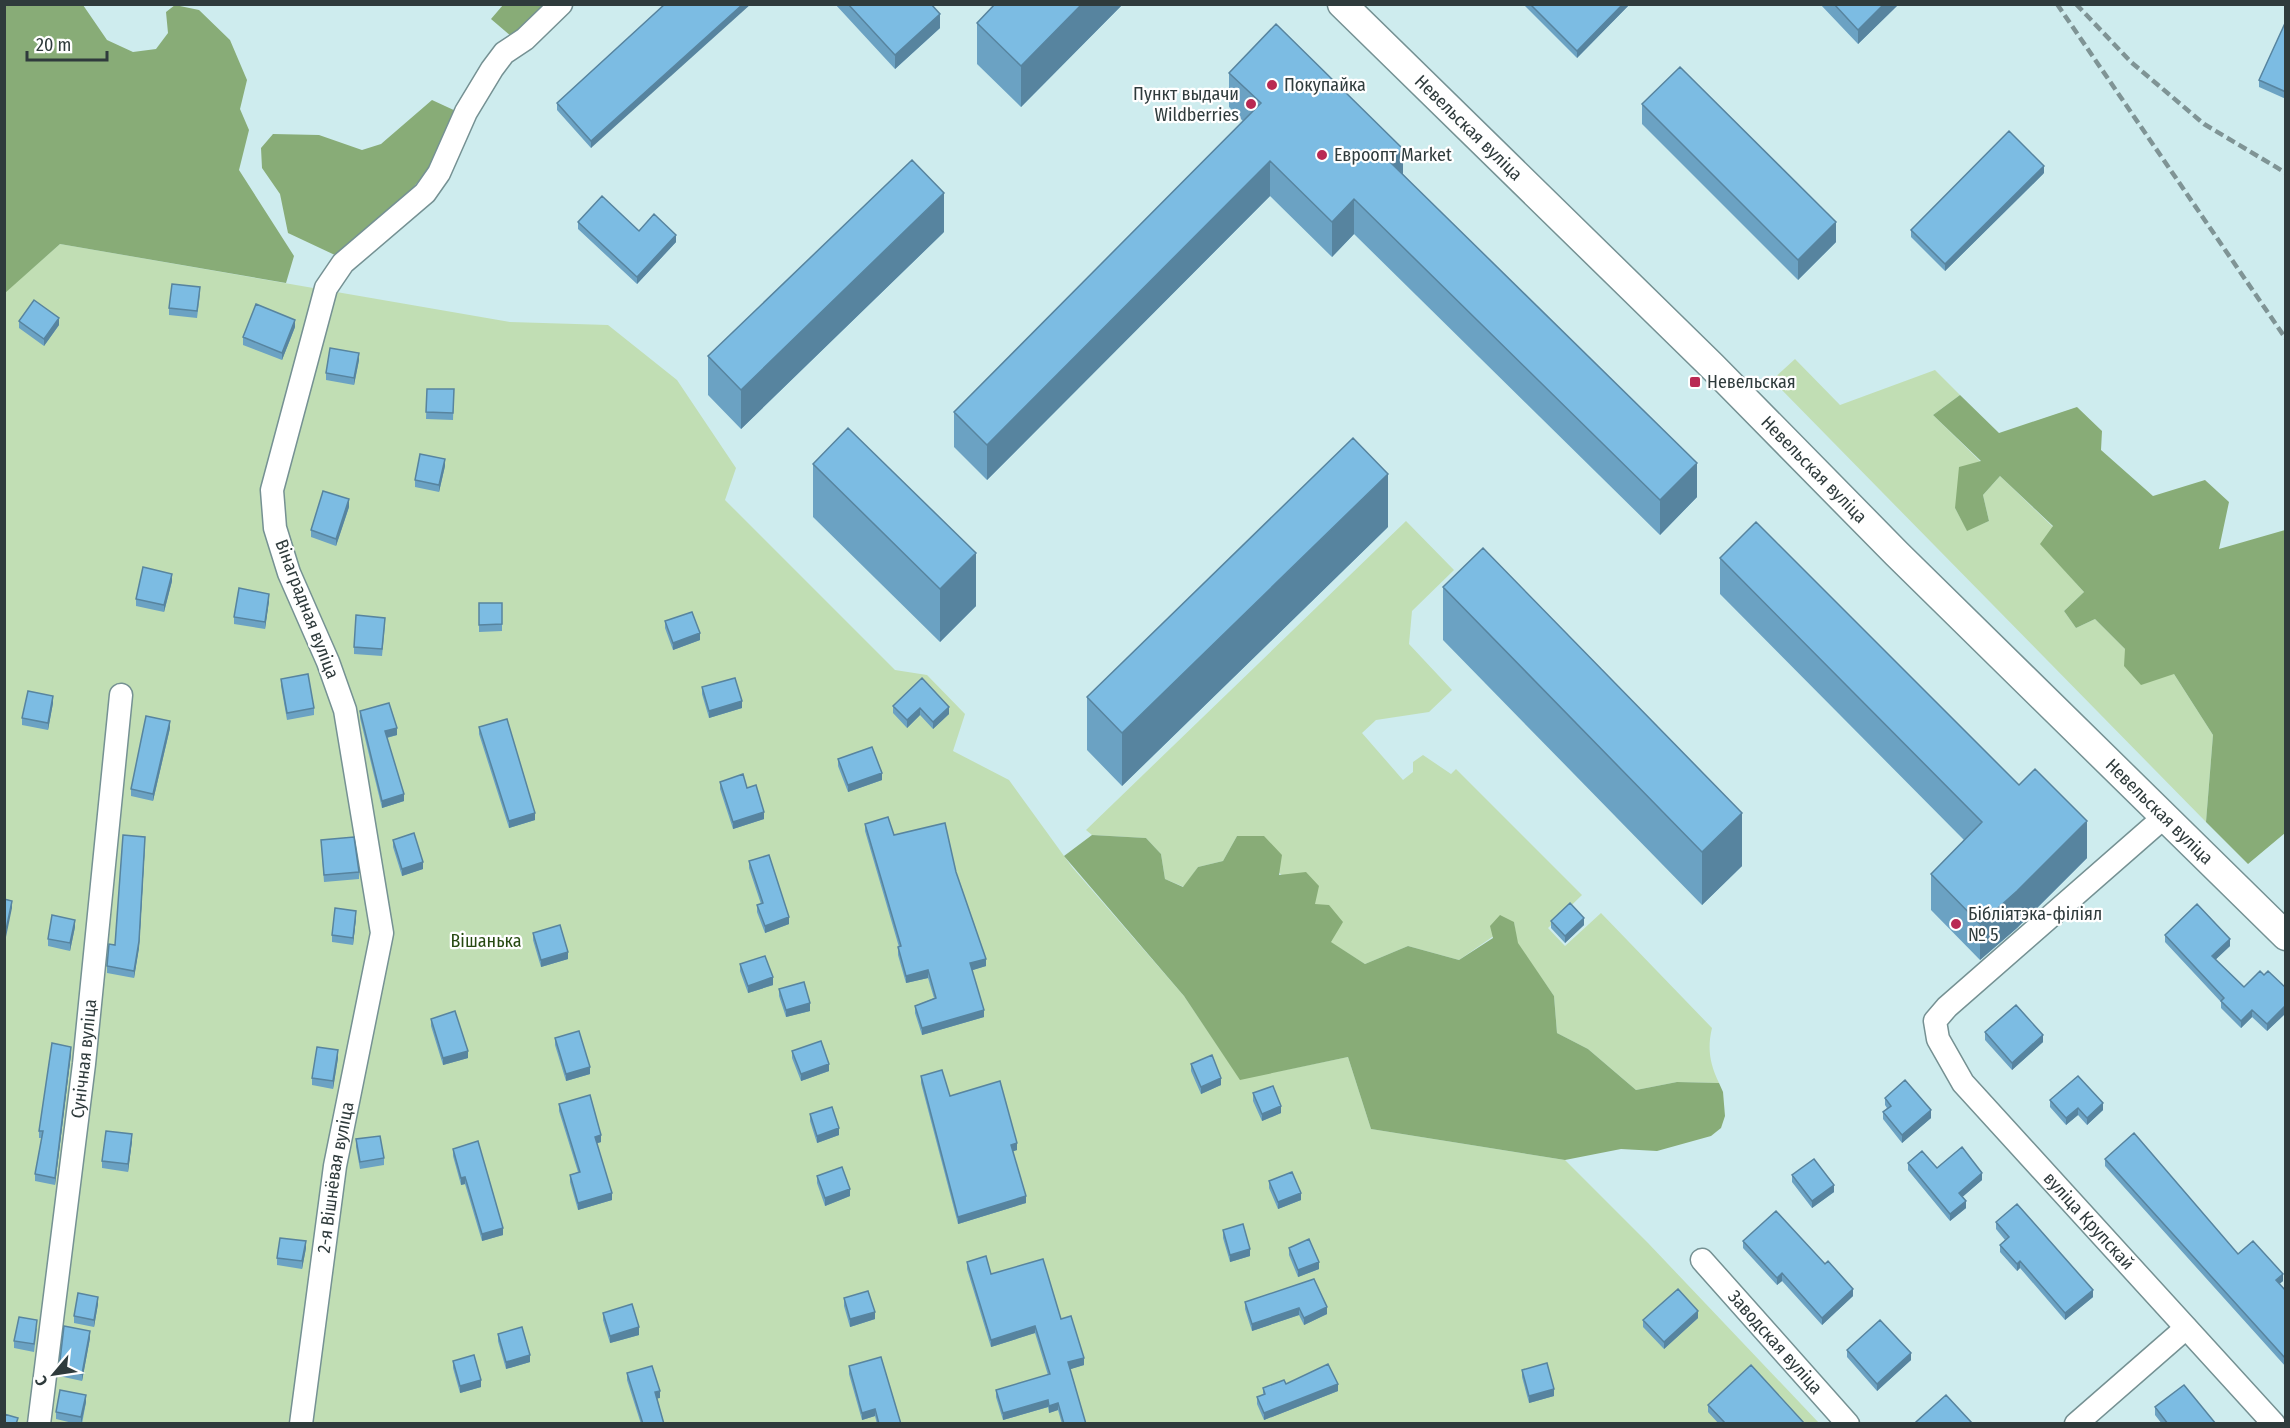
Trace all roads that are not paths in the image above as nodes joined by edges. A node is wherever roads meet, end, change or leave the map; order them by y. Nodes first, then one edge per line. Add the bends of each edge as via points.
1 (561, 4) edge
2 (1342, 4) edge
3 (121, 695) dead end
4 (2163, 818) junction
5 (382, 933) joint
6 (2286, 936) edge
7 (1702, 1260) dead end
8 (2186, 1328) junction
9 (39, 1424) edge
10 (301, 1424) edge
11 (1848, 1424) edge
12 (2076, 1424) edge
13 (2274, 1424) edge

1 - 5 street, Вінаградная вуліца via 525,39 504,53 492,69 425,193 343,263 326,288 272,490 275,528 289,573 345,710
2 - 4 street, Невельская вуліца via 1712,366
3 - 9 street, Сунічная вуліца via 84,1064
4 - 6 street, Невельская вуліца
4 - 8 street, вуліца Крупскай via 1947,1007 1935,1022 1938,1039 1963,1083
5 - 10 street, 2-я Вішнёвая вуліца via 335,1166
7 - 11 street, Заводская вуліца
8 - 12 street
8 - 13 street, вуліца Крупскай

